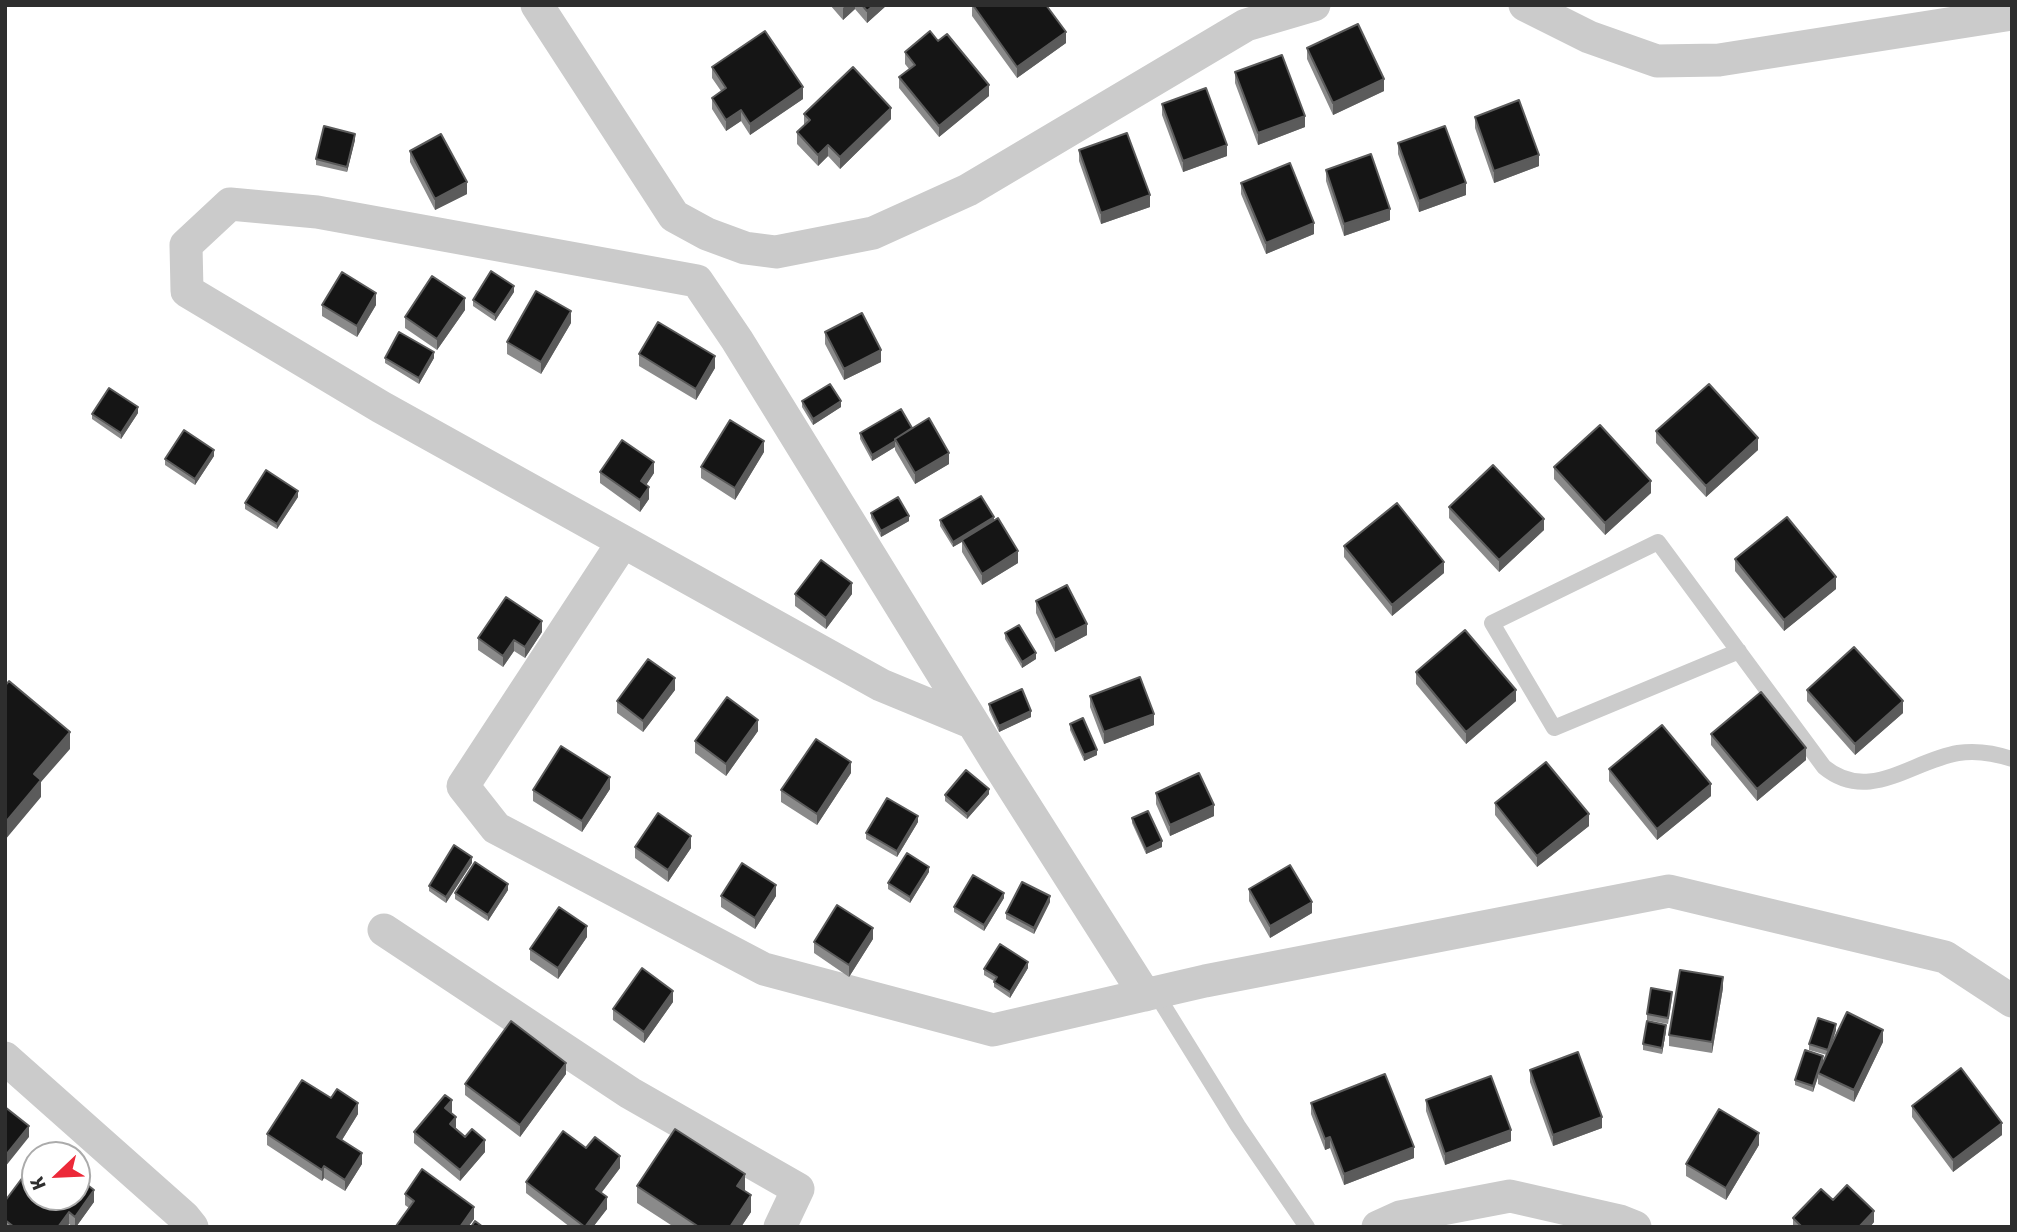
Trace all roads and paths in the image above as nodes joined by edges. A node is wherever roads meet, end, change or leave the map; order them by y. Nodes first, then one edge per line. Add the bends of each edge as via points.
1 (537, 5) edge
2 (1314, 5) edge
3 (1525, 5) edge
4 (2012, 14) edge
5 (623, 542) junction
6 (1739, 651) junction
7 (973, 723) junction
8 (2012, 759) edge
9 (384, 930) dead end
10 (1150, 994) junction
11 (2012, 1001) edge
12 (5, 1058) edge
13 (183, 1223) edge
14 (780, 1227) edge
15 (1307, 1227) edge
16 (1378, 1227) edge
17 (1634, 1227) edge

1 - 2 street via 674,216 745,248 776,252 873,233 968,190 1246,25
3 - 4 street via 1589,37 1657,61 1719,60
5 - 7 street via 881,685
5 - 7 street via 187,291 186,245 230,204 317,212 697,281
5 - 10 street via 463,786 496,828 764,969 993,1030
6 - 6 lane via 1658,542 1492,623 1554,728
6 - 8 lane via 1824,767 1849,782 1871,782 1956,753 1996,753
7 - 10 street
9 - 14 street via 631,1093 798,1189
10 - 11 street via 1669,891 1945,957
10 - 15 lane
12 - 13 street
16 - 17 street via 1400,1217 1510,1196

